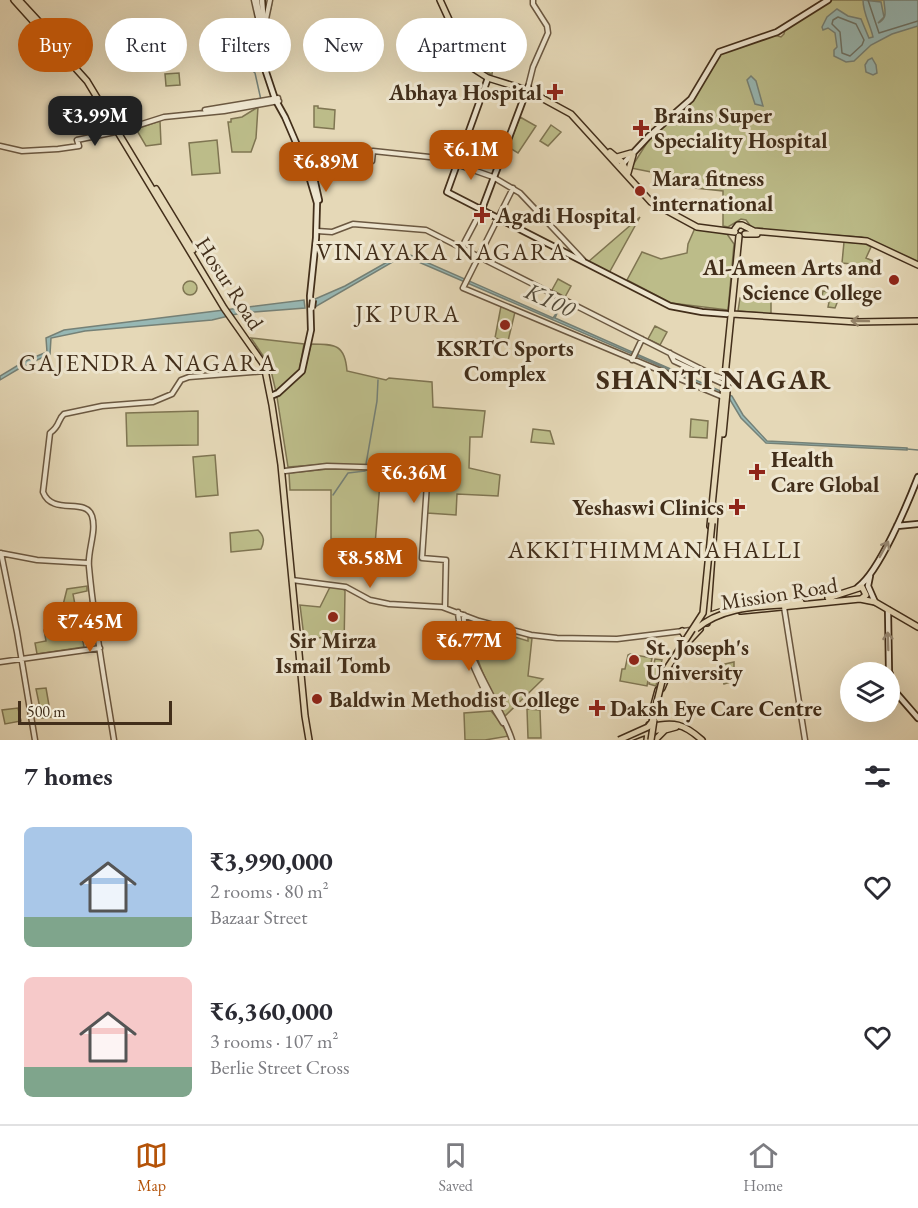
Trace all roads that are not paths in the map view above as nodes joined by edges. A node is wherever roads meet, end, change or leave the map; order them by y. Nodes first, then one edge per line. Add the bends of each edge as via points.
1 (14, 0) edge
2 (19, 0) edge
3 (255, 0) edge
4 (262, 0) edge
5 (270, 0) edge
6 (442, 0) edge
7 (533, 0) edge
8 (825, 0) edge
9 (261, 18) edge
10 (263, 18) edge
11 (265, 18) edge
12 (269, 72) edge
13 (488, 78) junction
14 (527, 88) junction
15 (277, 100) junction
16 (118, 130) junction
17 (0, 146) edge
18 (611, 153) junction
19 (302, 154) junction
20 (632, 154) junction
21 (457, 165) junction
22 (621, 165) junction
23 (628, 173) junction
24 (493, 177) junction
25 (513, 188) junction
26 (482, 209) junction
27 (498, 218) junction
28 (745, 227) junction
29 (318, 229) junction
30 (739, 233) junction
31 (462, 248) junction
32 (478, 256) junction
33 (585, 262) junction
34 (918, 266) edge
35 (733, 314) junction
36 (918, 321) edge
37 (642, 338) junction
38 (634, 356) junction
39 (266, 371) junction
40 (726, 382) junction
41 (725, 395) junction
42 (272, 396) junction
43 (285, 471) junction
44 (918, 477) edge
45 (713, 521) junction
46 (918, 523) edge
47 (897, 525) junction
48 (1, 553) edge
49 (88, 563) junction
50 (870, 574) junction
51 (293, 580) junction
52 (858, 587) junction
53 (861, 599) junction
54 (875, 602) junction
55 (785, 606) junction
56 (445, 608) junction
57 (888, 610) junction
58 (458, 612) junction
59 (469, 617) junction
60 (705, 621) junction
61 (462, 626) junction
62 (918, 627) edge
63 (695, 630) junction
64 (684, 634) junction
65 (100, 648) junction
66 (22, 659) junction
67 (0, 662) edge
68 (890, 662) edge
69 (900, 697) edge
70 (918, 718) edge
71 (652, 733) edge
72 (35, 740) edge
73 (114, 740) edge
74 (310, 740) edge
75 (512, 740) edge
76 (617, 740) edge
77 (625, 740) edge
78 (700, 740) edge
79 (806, 740) edge

1 - 16 main road, Hosur Road via 84,77
2 - 16 main road, Hosur Road via 87,75
3 - 9 main road
4 - 10 main road
5 - 11 street
6 - 13 main road via 470,64
6 - 14 main road via 476,67
7 - 14 street via 548,31
8 - 20 main road via 777,32 720,52 691,99
12 - 15 main road
13 - 14 main road
13 - 21 main road
14 - 18 main road via 577,116
14 - 22 main road via 575,117
14 - 24 main road
15 - 16 street via 169,114
15 - 19 main road
16 - 17 street via 77,140 79,146 58,149
16 - 39 main road, Hosur Road via 168,218
16 - 42 main road, Hosur Road via 268,368
18 - 20 main road via 620,158
18 - 22 main road
19 - 21 street via 372,160 373,151 439,158
19 - 29 main road via 316,199
20 - 22 main road
20 - 23 main road
21 - 24 street
21 - 26 main road via 447,192
22 - 23 main road
22 - 30 main road via 650,201 681,219 697,227
23 - 30 main road via 652,200 694,223
24 - 25 street
24 - 26 main road
25 - 27 street
25 - 33 street
26 - 27 main road
26 - 31 street
27 - 32 street
27 - 33 main road
28 - 30 main road
28 - 30 main road via 740,225
28 - 34 main road via 867,241
29 - 31 street via 332,232 353,224 426,230
29 - 42 main road, bridge via 311,330 302,371
30 - 34 main road via 864,242
30 - 35 main road
31 - 32 street
32 - 37 street
32 - 38 street via 465,284 599,345
33 - 35 main road via 670,306
36 -> 35 main road via 857,322
35 - 40 main road
37 - 38 street
37 - 40 street via 669,353 674,361
38 - 41 street
39 - 42 main road, Hosur Road
39 - 49 street via 189,377 181,380 172,394 153,402 102,406 61,416 58,427 48,438 43,492 54,504 89,510 93,524
40 - 41 main road
41 - 45 main road
42 - 43 main road, Hosur Road
42 - 51 main road, Hosur Road
43 - 51 main road, Hosur Road
43 - 56 street via 327,466 428,469 422,558 446,560
44 - 47 main road
45 - 60 main road
45 - 63 main road, bridge via 705,611
45 - 76 main road, bridge via 702,615 664,673 652,722
46 - 47 main road
50 -> 47 main road
48 - 49 street
48 - 66 street
49 - 65 street
50 - 52 main road
50 - 54 main road via 868,586
51 - 56 street via 346,588 389,604
51 - 74 main road, Hosur Road
52 - 53 main road, Mission Road via 866,592
52 - 60 main road, Mission Road via 831,598 747,605
53 - 54 main road, Mission Road
53 - 55 main road, Mission Road
54 - 57 main road, Mission Road
55 - 60 main road, Mission Road
55 - 63 main road, bridge via 731,611 709,619
55 - 79 street
56 - 58 street
57 - 62 main road, Mission Road
68 -> 57 main road
58 - 59 street
58 - 61 street
59 - 61 street
59 - 61 street
59 - 64 street via 521,633 557,638
60 - 63 main road, Mission Road
61 - 75 street via 476,669
63 - 64 main road, Mission Road
63 - 71 main road, Mission Road via 671,666
63 - 71 main road, bridge via 666,674
64 - 71 main road, Mission Road via 663,673 654,703
65 - 66 street
65 - 73 street
66 - 67 street
66 - 72 street
69 - 70 main road
71 - 76 main road
71 - 77 main road
71 - 78 main road via 672,727
71 - 78 main road via 674,724 682,725

